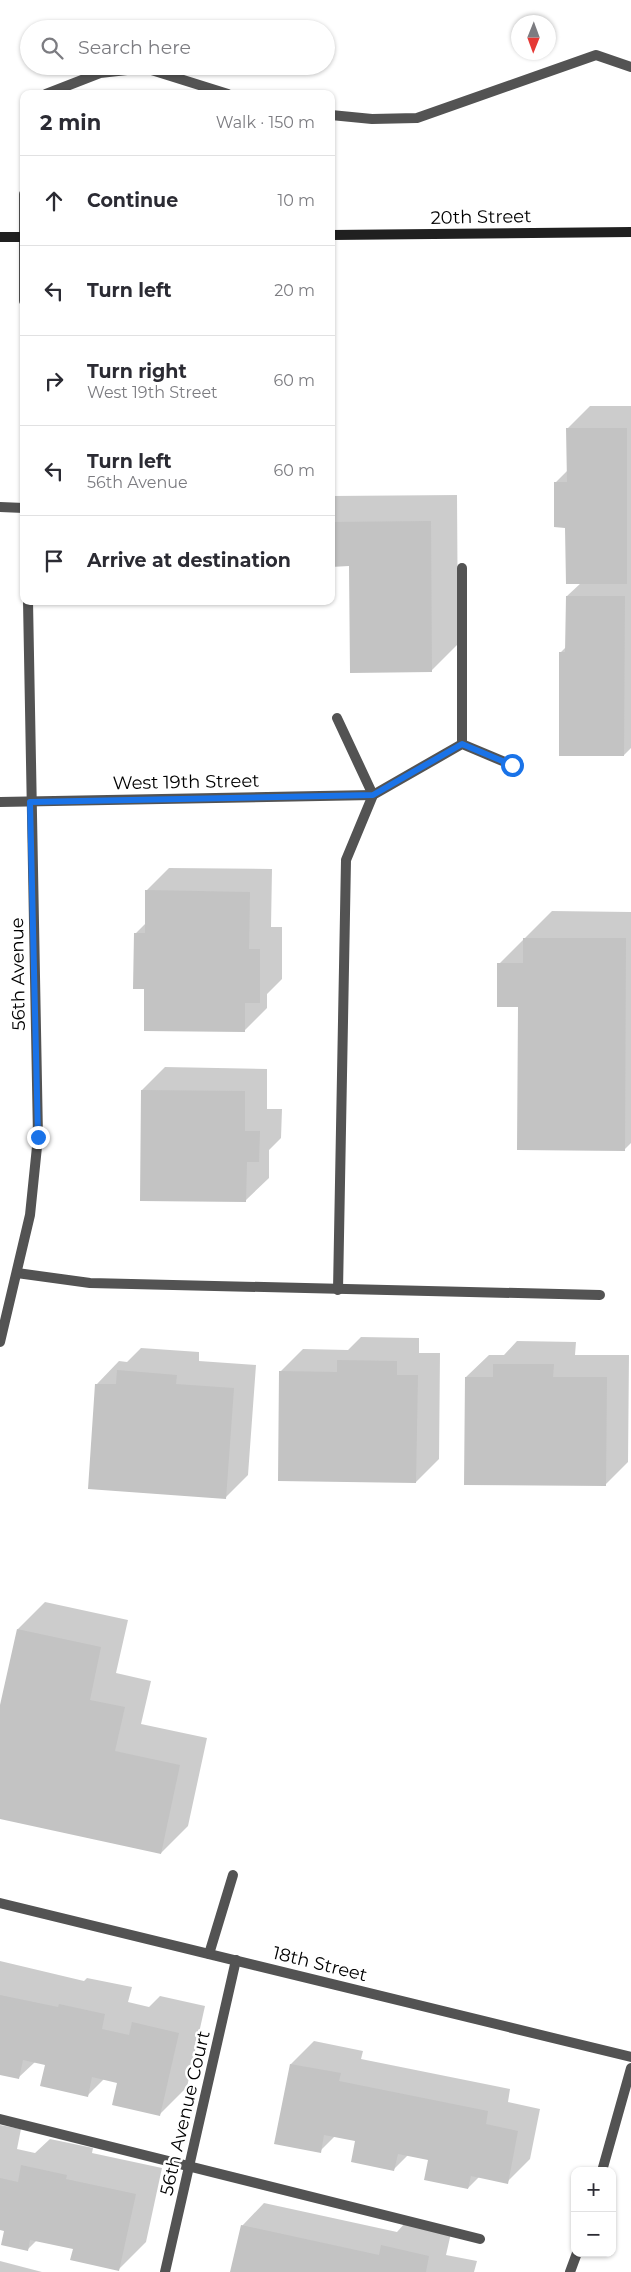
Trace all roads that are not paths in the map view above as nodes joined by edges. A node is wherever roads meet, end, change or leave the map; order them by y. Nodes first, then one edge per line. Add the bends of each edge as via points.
1 (631, 67) edge
2 (95, 75) edge
3 (167, 75) edge
4 (56, 90) edge
5 (215, 90) edge
6 (335, 115) edge
7 (631, 232) edge
8 (335, 234) edge
9 (20, 237) edge
10 (0, 238) edge
11 (0, 507) edge
12 (20, 508) edge
13 (462, 568) dead end
14 (28, 605) edge
15 (337, 718) dead end
16 (462, 744) junction
17 (512, 765) dead end
18 (373, 795) junction
19 (0, 802) edge
20 (30, 802) junction
21 (17, 1273) junction
22 (338, 1290) junction
23 (600, 1295) dead end
24 (4, 1306) edge
25 (0, 1342) edge
26 (233, 1874) dead end
27 (0, 1903) edge
28 (209, 1954) junction
29 (236, 1960) junction
30 (631, 2058) edge
31 (631, 2068) edge
32 (0, 2118) edge
33 (603, 2167) edge
34 (189, 2168) junction
35 (480, 2239) dead end
36 (576, 2257) edge
37 (165, 2272) edge
38 (570, 2272) edge

1 - 6 street via 596,55 417,118
2 - 4 street
3 - 5 street
7 - 8 main road, 20th Street
9 - 10 main road
11 - 12 street
13 - 16 street
14 - 20 street, 56th Avenue
15 - 18 street
16 - 17 street
16 - 18 street
18 - 20 street, West 19th Street
18 - 22 street via 346,860
19 - 20 street, West 19th Street
20 - 21 street, 56th Avenue via 38,1137 30,1215
21 - 22 street via 90,1283
21 - 24 street, 56th Avenue
22 - 23 street
24 - 25 street, 56th Avenue
26 - 28 street
27 - 28 street, 18th Street
28 - 29 street, 18th Street
29 - 30 street, 18th Street
29 - 34 street, 56th Avenue Court
31 - 33 street
32 - 34 street
34 - 35 street
34 - 37 street, 56th Avenue Court
36 - 38 street

